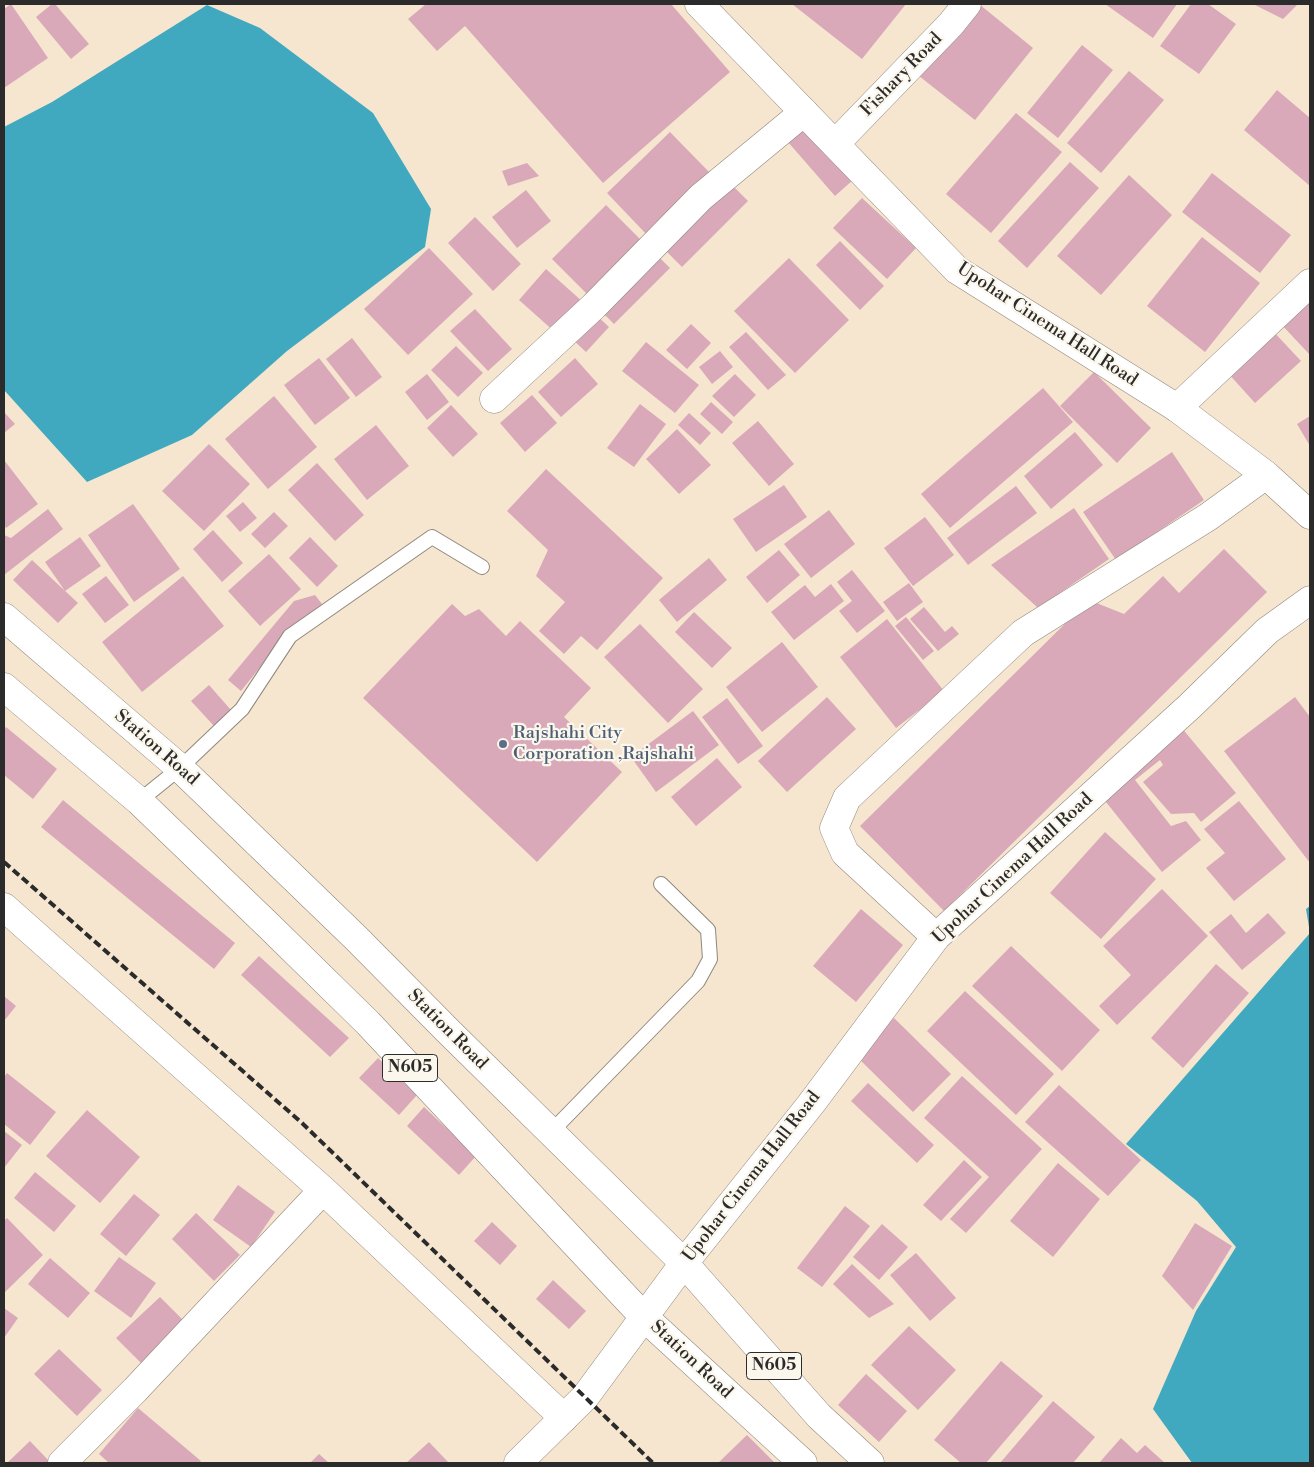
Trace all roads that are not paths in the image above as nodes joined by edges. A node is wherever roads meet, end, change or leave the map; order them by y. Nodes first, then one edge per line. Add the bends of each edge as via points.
1 (699, 4) edge
2 (967, 4) edge
3 (804, 112) junction
4 (835, 144) junction
5 (1310, 282) edge
6 (494, 399) dead end
7 (1177, 408) junction
8 (1266, 475) junction
9 (1310, 514) edge
10 (482, 567) dead end
11 (1310, 600) edge
12 (4, 617) edge
13 (4, 688) edge
14 (180, 768) junction
15 (139, 801) junction
16 (660, 884) dead end
17 (4, 907) edge
18 (936, 937) junction
19 (551, 1132) junction
20 (323, 1190) junction
21 (684, 1263) junction
22 (644, 1317) junction
23 (564, 1418) junction
24 (62, 1463) edge
25 (518, 1463) edge
26 (802, 1463) edge
27 (870, 1463) edge

1 - 3 main road, Upohar Cinema Hall Road
2 - 4 main road, Fishary Road
3 - 4 main road, Upohar Cinema Hall Road
3 - 6 main road via 701,197 594,306
4 - 7 main road, Upohar Cinema Hall Road via 957,270
5 - 7 main road
7 - 8 main road, Upohar Cinema Hall Road
8 - 9 main road, Upohar Cinema Hall Road
8 - 18 main road via 1208,516 1022,633 847,798 834,828 845,853
10 - 14 lane via 432,537 290,636 242,709
11 - 18 main road, Upohar Cinema Hall Road via 1267,631 1190,706
12 - 14 main road, Station Road / N605
13 - 15 main road, Station Road / N605
14 - 15 lane
14 - 19 main road, Station Road / N605
15 - 22 main road, Station Road / N605 via 368,1023
16 - 19 lane via 708,930 710,959 698,981
17 - 20 main road
18 - 21 main road, Upohar Cinema Hall Road via 811,1104
19 - 21 main road, Station Road / N605
20 - 23 main road
20 - 24 main road
21 - 22 main road, Upohar Cinema Hall Road
21 - 27 main road, Station Road / N605 via 819,1416
22 - 23 main road, Upohar Cinema Hall Road via 585,1398
22 - 26 main road, Station Road / N605
23 - 25 main road, Upohar Cinema Hall Road

